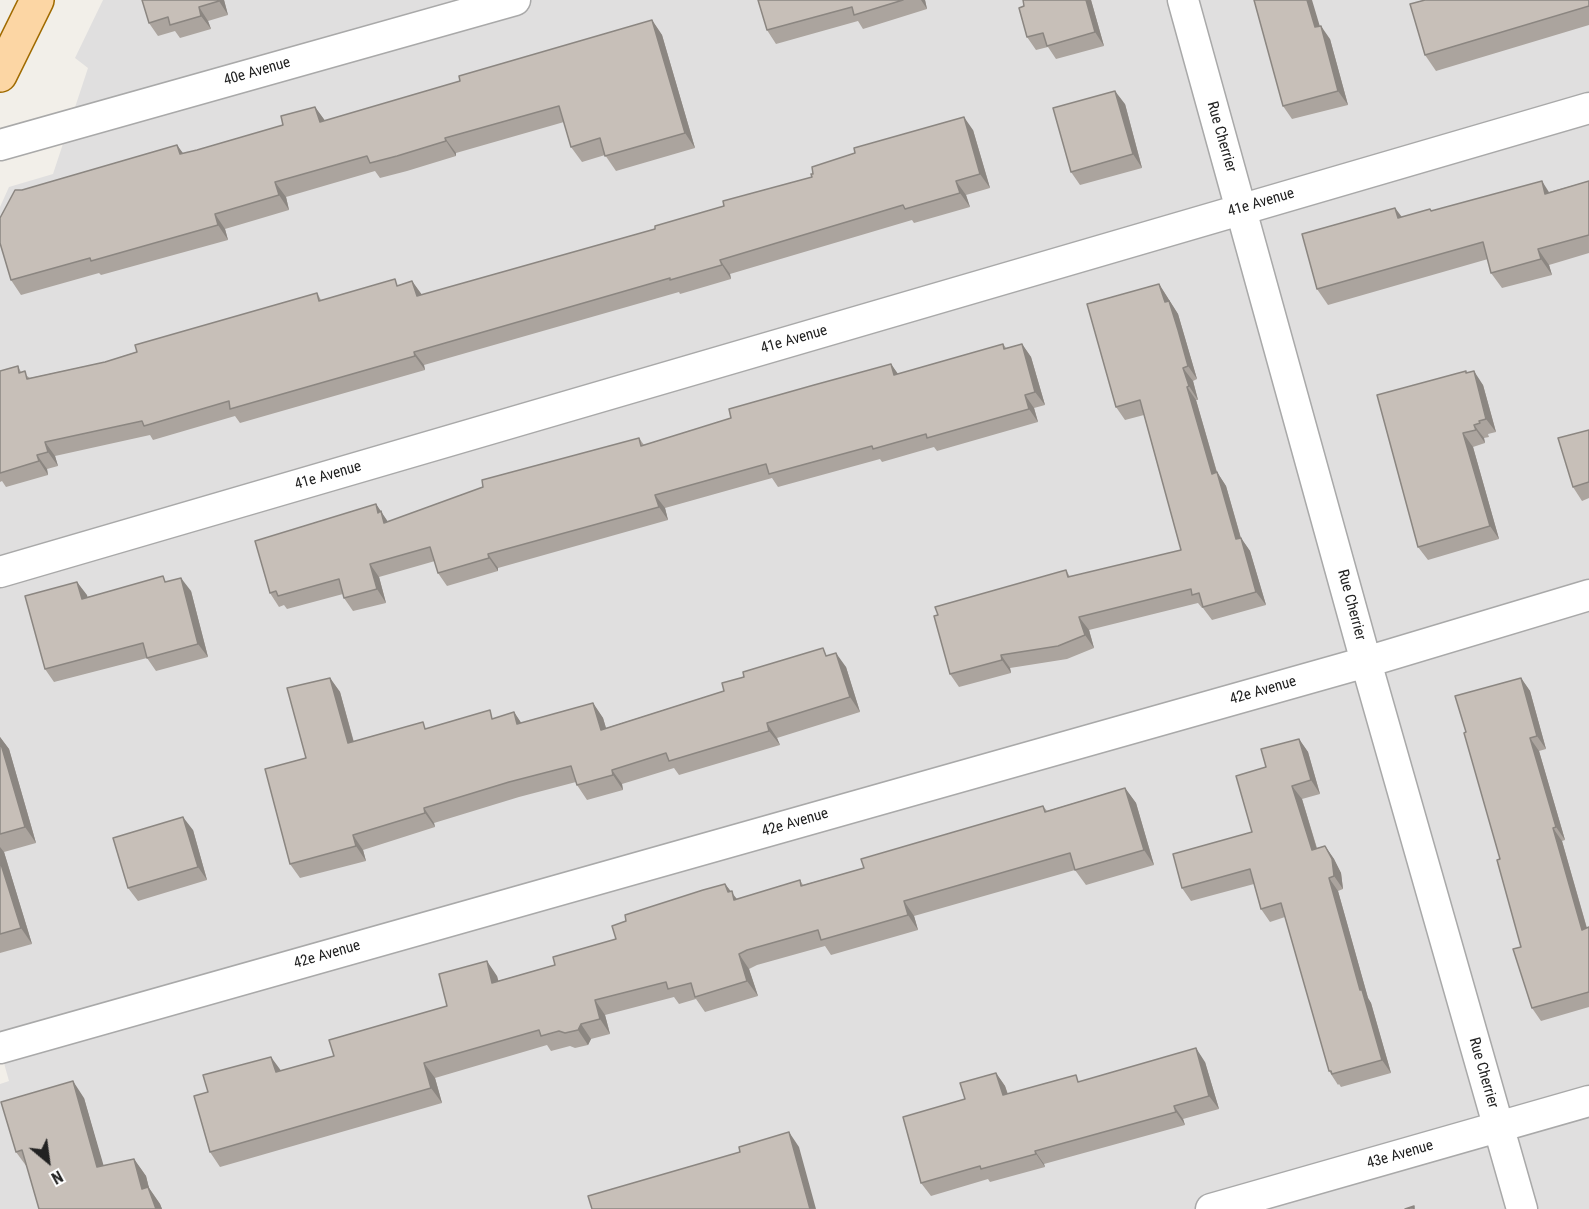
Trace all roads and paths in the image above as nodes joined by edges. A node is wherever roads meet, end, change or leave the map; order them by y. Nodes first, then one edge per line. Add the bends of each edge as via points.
1 (37, 0) edge
2 (515, 0) edge
3 (1183, 0) edge
4 (0, 75) edge
5 (1589, 108) edge
6 (0, 145) edge
7 (1241, 209) junction
8 (0, 572) edge
9 (1589, 595) edge
10 (1366, 662) junction
11 (0, 1048) edge
12 (1589, 1101) edge
13 (1499, 1127) junction
14 (1211, 1209) edge
15 (1522, 1209) edge

1 - 4 main road
2 - 6 street, 40e Avenue
3 - 7 street, Rue Cherrier
5 - 7 street, 41e Avenue
7 - 8 street, 41e Avenue
7 - 10 street, Rue Cherrier
9 - 10 street, 42e Avenue
10 - 11 street, 42e Avenue
10 - 13 street, Rue Cherrier
12 - 13 street, 43e Avenue
13 - 14 street, 43e Avenue
13 - 15 street, Rue Cherrier

